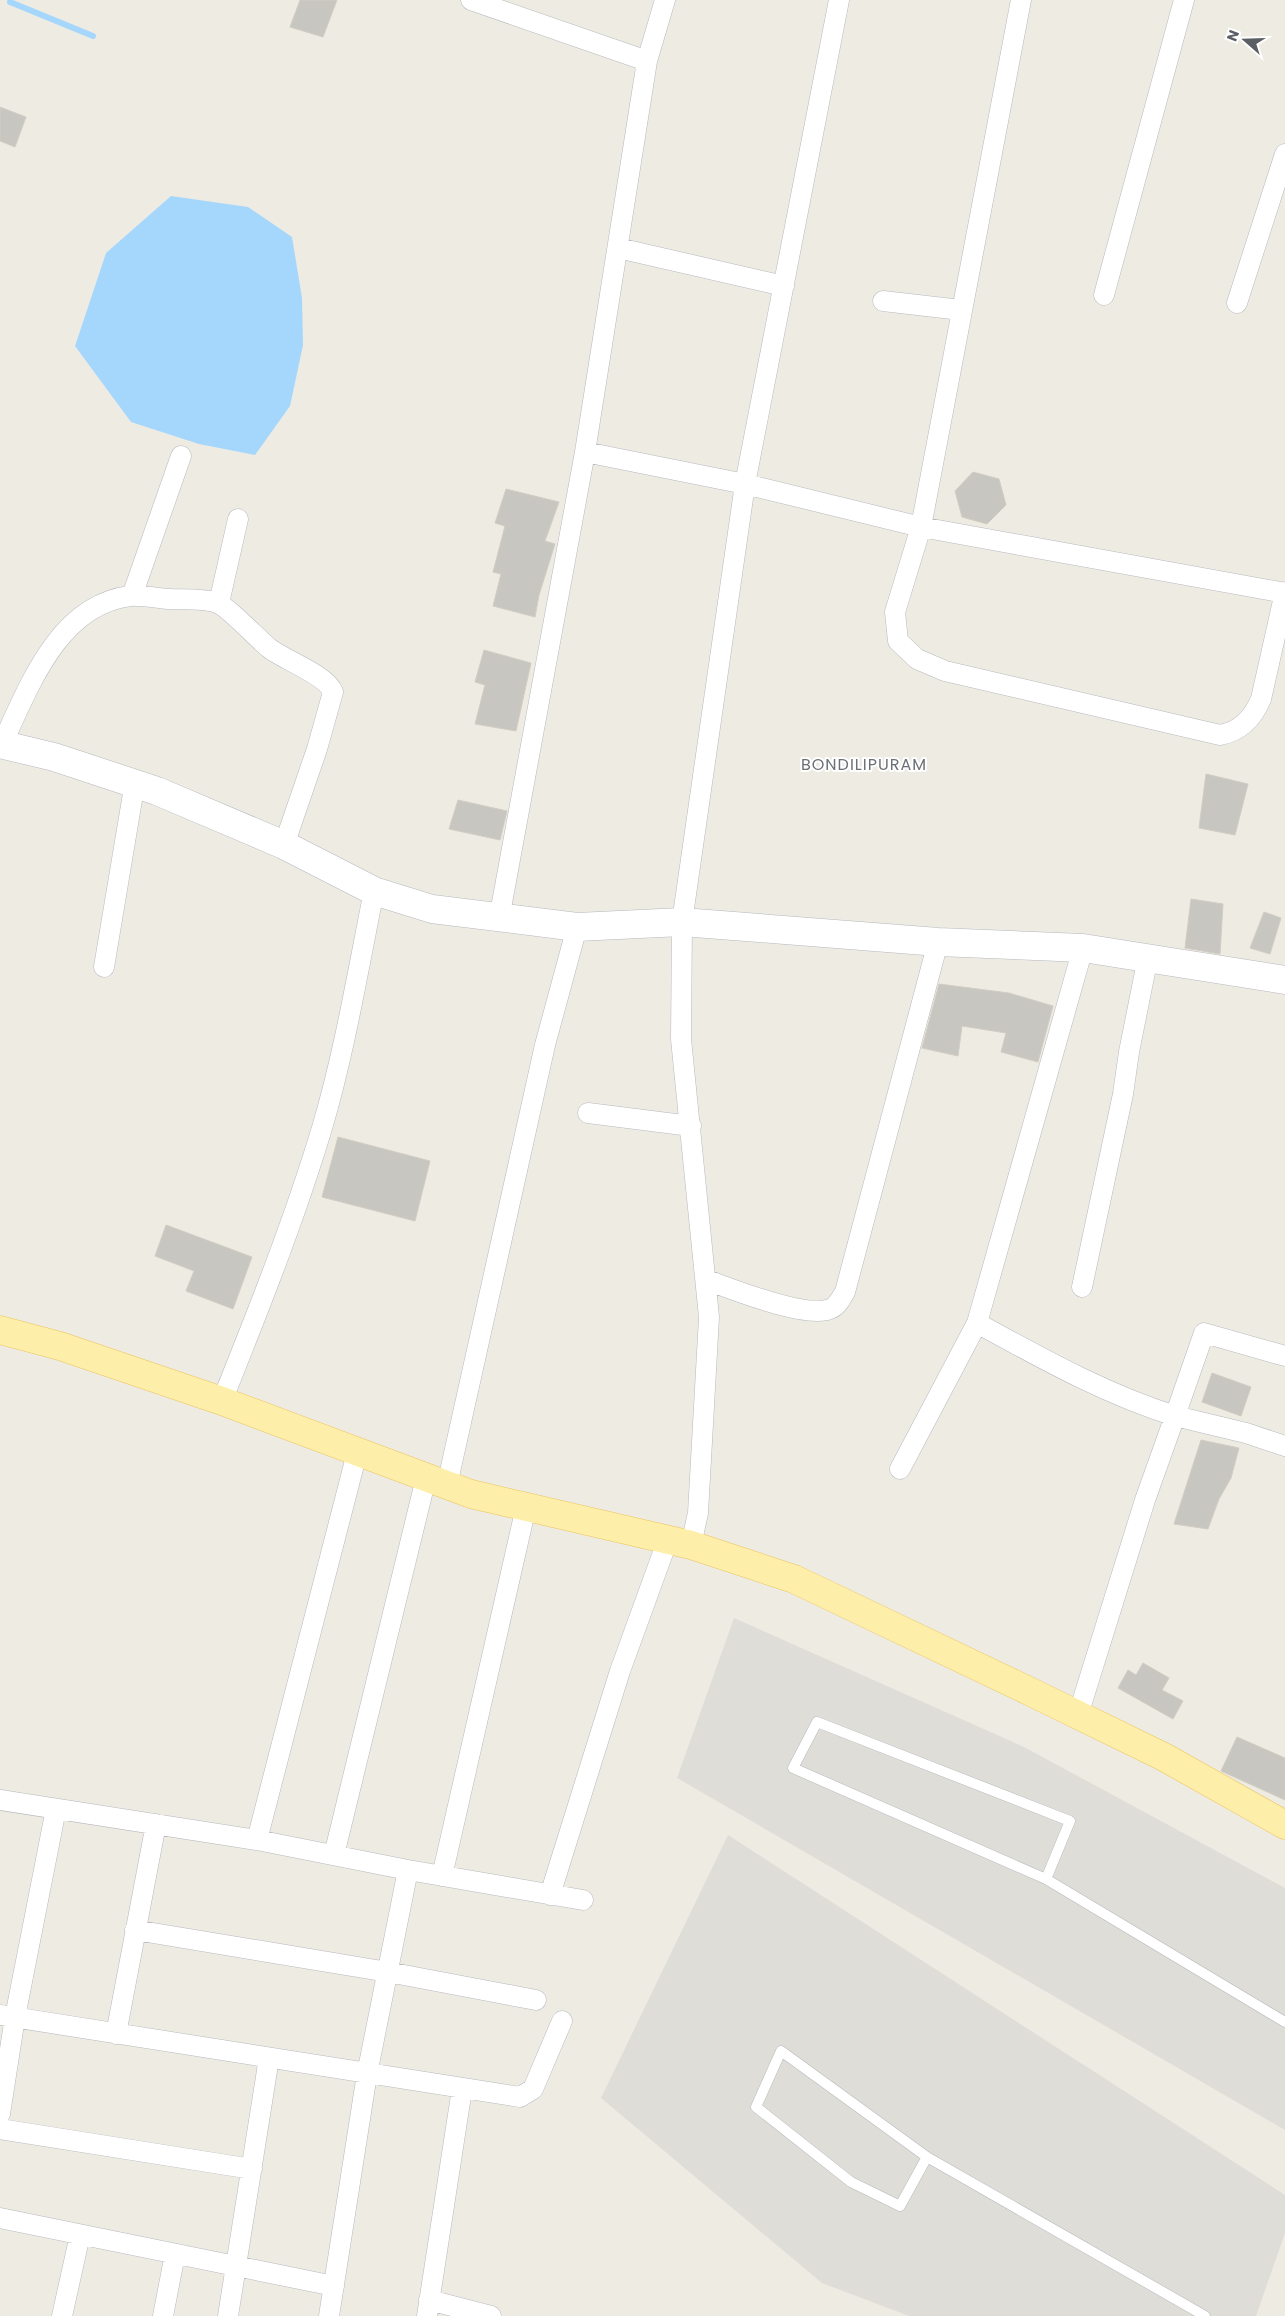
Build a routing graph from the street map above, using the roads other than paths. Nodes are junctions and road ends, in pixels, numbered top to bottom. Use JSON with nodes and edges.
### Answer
{"nodes":[{"id":1,"x":471,"y":0,"type":"edge"},
{"id":2,"x":665,"y":0,"type":"edge"},
{"id":3,"x":839,"y":0,"type":"edge"},
{"id":4,"x":1021,"y":0,"type":"edge"},
{"id":5,"x":1184,"y":0,"type":"edge"},
{"id":6,"x":647,"y":61,"type":"junction"},
{"id":7,"x":1285,"y":154,"type":"edge"},
{"id":8,"x":618,"y":248,"type":"junction"},
{"id":9,"x":784,"y":286,"type":"junction"},
{"id":10,"x":1104,"y":295,"type":"dead end"},
{"id":11,"x":884,"y":301,"type":"dead end"},
{"id":12,"x":1237,"y":302,"type":"dead end"},
{"id":13,"x":961,"y":310,"type":"junction"},
{"id":14,"x":584,"y":452,"type":"junction"},
{"id":15,"x":180,"y":456,"type":"dead end"},
{"id":16,"x":745,"y":484,"type":"junction"},
{"id":17,"x":238,"y":519,"type":"dead end"},
{"id":18,"x":921,"y":527,"type":"junction"},
{"id":19,"x":1285,"y":592,"type":"edge"},
{"id":20,"x":132,"y":596,"type":"junction"},
{"id":21,"x":219,"y":603,"type":"junction"},
{"id":22,"x":1,"y":744,"type":"edge"},
{"id":23,"x":135,"y":782,"type":"junction"},
{"id":24,"x":284,"y":845,"type":"junction"},
{"id":25,"x":374,"y":891,"type":"junction"},
{"id":26,"x":499,"y":919,"type":"junction"},
{"id":27,"x":682,"y":922,"type":"junction"},
{"id":28,"x":577,"y":927,"type":"junction"},
{"id":29,"x":938,"y":942,"type":"junction"},
{"id":30,"x":1083,"y":948,"type":"junction"},
{"id":31,"x":1148,"y":957,"type":"junction"},
{"id":32,"x":104,"y":967,"type":"dead end"},
{"id":33,"x":1285,"y":980,"type":"edge"},
{"id":34,"x":588,"y":1113,"type":"dead end"},
{"id":35,"x":691,"y":1126,"type":"junction"},
{"id":36,"x":707,"y":1280,"type":"junction"},
{"id":37,"x":1082,"y":1287,"type":"dead end"},
{"id":38,"x":977,"y":1323,"type":"junction"},
{"id":39,"x":0,"y":1330,"type":"edge"},
{"id":40,"x":1285,"y":1356,"type":"edge"},
{"id":41,"x":222,"y":1401,"type":"junction"},
{"id":42,"x":1175,"y":1416,"type":"junction"},
{"id":43,"x":1285,"y":1446,"type":"edge"},
{"id":44,"x":357,"y":1453,"type":"junction"},
{"id":45,"x":900,"y":1468,"type":"dead end"},
{"id":46,"x":437,"y":1482,"type":"junction"},
{"id":47,"x":526,"y":1507,"type":"junction"},
{"id":48,"x":680,"y":1542,"type":"junction"},
{"id":49,"x":1078,"y":1715,"type":"junction"},
{"id":50,"x":0,"y":1800,"type":"edge"},
{"id":51,"x":56,"y":1808,"type":"junction"},
{"id":52,"x":156,"y":1824,"type":"junction"},
{"id":53,"x":1285,"y":1825,"type":"edge"},
{"id":54,"x":257,"y":1840,"type":"junction"},
{"id":55,"x":334,"y":1856,"type":"junction"},
{"id":56,"x":408,"y":1870,"type":"junction"},
{"id":57,"x":442,"y":1876,"type":"junction"},
{"id":58,"x":1046,"y":1879,"type":"junction"},
{"id":59,"x":550,"y":1895,"type":"junction"},
{"id":60,"x":583,"y":1900,"type":"dead end"},
{"id":61,"x":135,"y":1930,"type":"junction"},
{"id":62,"x":388,"y":1972,"type":"junction"},
{"id":63,"x":536,"y":2000,"type":"dead end"},
{"id":64,"x":7,"y":2016,"type":"edge"},
{"id":65,"x":562,"y":2020,"type":"dead end"},
{"id":66,"x":1285,"y":2022,"type":"edge"},
{"id":67,"x":116,"y":2034,"type":"junction"},
{"id":68,"x":269,"y":2058,"type":"junction"},
{"id":69,"x":367,"y":2074,"type":"junction"},
{"id":70,"x":462,"y":2089,"type":"junction"},
{"id":71,"x":0,"y":2114,"type":"edge"},
{"id":72,"x":0,"y":2129,"type":"edge"},
{"id":73,"x":927,"y":2157,"type":"junction"},
{"id":74,"x":252,"y":2169,"type":"junction"},
{"id":75,"x":0,"y":2218,"type":"edge"},
{"id":76,"x":80,"y":2234,"type":"junction"},
{"id":77,"x":175,"y":2254,"type":"junction"},
{"id":78,"x":236,"y":2266,"type":"junction"},
{"id":79,"x":334,"y":2286,"type":"junction"},
{"id":80,"x":428,"y":2308,"type":"edge"},
{"id":81,"x":62,"y":2316,"type":"edge"},
{"id":82,"x":163,"y":2316,"type":"edge"},
{"id":83,"x":228,"y":2316,"type":"edge"},
{"id":84,"x":328,"y":2316,"type":"edge"},
{"id":85,"x":491,"y":2316,"type":"edge"},
{"id":86,"x":1205,"y":2316,"type":"edge"}],
"edges":[{"from":1,"to":6,"type":"street"},
{"from":2,"to":6,"type":"street"},
{"from":3,"to":9,"type":"street"},
{"from":4,"to":13,"type":"street"},
{"from":5,"to":10,"type":"street"},
{"from":6,"to":8,"type":"street"},
{"from":7,"to":12,"type":"street"},
{"from":8,"to":9,"type":"street"},
{"from":8,"to":14,"type":"street"},
{"from":9,"to":16,"type":"street"},
{"from":11,"to":13,"type":"street"},
{"from":13,"to":18,"type":"street"},
{"from":14,"to":16,"type":"street"},
{"from":14,"to":26,"type":"street"},
{"from":15,"to":20,"type":"street"},
{"from":16,"to":18,"type":"street"},
{"from":16,"to":27,"type":"street"},
{"from":17,"to":21,"type":"street"},
{"from":18,"to":19,"type":"street"},
{"from":18,"to":19,"type":"street"},
{"from":20,"to":21,"type":"street"},
{"from":20,"to":22,"type":"street"},
{"from":21,"to":24,"type":"street"},
{"from":22,"to":23,"type":"street"},
{"from":23,"to":24,"type":"street"},
{"from":23,"to":32,"type":"street"},
{"from":24,"to":25,"type":"street"},
{"from":25,"to":26,"type":"street"},
{"from":25,"to":41,"type":"street"},
{"from":26,"to":28,"type":"street"},
{"from":27,"to":28,"type":"street"},
{"from":27,"to":29,"type":"street"},
{"from":27,"to":35,"type":"street"},
{"from":28,"to":46,"type":"street"},
{"from":29,"to":30,"type":"street"},
{"from":29,"to":36,"type":"street"},
{"from":30,"to":31,"type":"street"},
{"from":30,"to":38,"type":"street"},
{"from":31,"to":33,"type":"street"},
{"from":31,"to":37,"type":"street"},
{"from":34,"to":35,"type":"street"},
{"from":35,"to":36,"type":"street"},
{"from":36,"to":48,"type":"street"},
{"from":38,"to":42,"type":"street"},
{"from":38,"to":45,"type":"street"},
{"from":39,"to":41,"type":"main road"},
{"from":40,"to":42,"type":"street"},
{"from":41,"to":44,"type":"main road"},
{"from":42,"to":43,"type":"street"},
{"from":42,"to":49,"type":"street"},
{"from":44,"to":46,"type":"main road"},
{"from":44,"to":54,"type":"street"},
{"from":46,"to":47,"type":"main road"},
{"from":46,"to":55,"type":"street"},
{"from":47,"to":48,"type":"main road"},
{"from":47,"to":57,"type":"street"},
{"from":48,"to":49,"type":"main road"},
{"from":48,"to":59,"type":"street"},
{"from":49,"to":53,"type":"main road"},
{"from":50,"to":51,"type":"street"},
{"from":51,"to":52,"type":"street"},
{"from":51,"to":64,"type":"street"},
{"from":52,"to":54,"type":"street"},
{"from":52,"to":61,"type":"street"},
{"from":54,"to":55,"type":"street"},
{"from":55,"to":56,"type":"street"},
{"from":56,"to":57,"type":"street"},
{"from":56,"to":62,"type":"street"},
{"from":57,"to":59,"type":"street"},
{"from":58,"to":58,"type":"lane"},
{"from":58,"to":66,"type":"lane"},
{"from":59,"to":60,"type":"street"},
{"from":61,"to":62,"type":"street"},
{"from":61,"to":67,"type":"street"},
{"from":62,"to":63,"type":"street"},
{"from":62,"to":69,"type":"street"},
{"from":64,"to":67,"type":"street"},
{"from":64,"to":71,"type":"street"},
{"from":65,"to":70,"type":"street"},
{"from":67,"to":68,"type":"street"},
{"from":68,"to":69,"type":"street"},
{"from":68,"to":74,"type":"street"},
{"from":69,"to":70,"type":"street"},
{"from":69,"to":79,"type":"street"},
{"from":70,"to":80,"type":"street"},
{"from":72,"to":74,"type":"street"},
{"from":73,"to":73,"type":"lane"},
{"from":73,"to":86,"type":"lane"},
{"from":74,"to":78,"type":"street"},
{"from":75,"to":76,"type":"street"},
{"from":76,"to":77,"type":"street"},
{"from":76,"to":81,"type":"street"},
{"from":77,"to":78,"type":"street"},
{"from":77,"to":82,"type":"street"},
{"from":78,"to":79,"type":"street"},
{"from":78,"to":83,"type":"street"},
{"from":79,"to":84,"type":"street"},
{"from":80,"to":85,"type":"street"}]}
